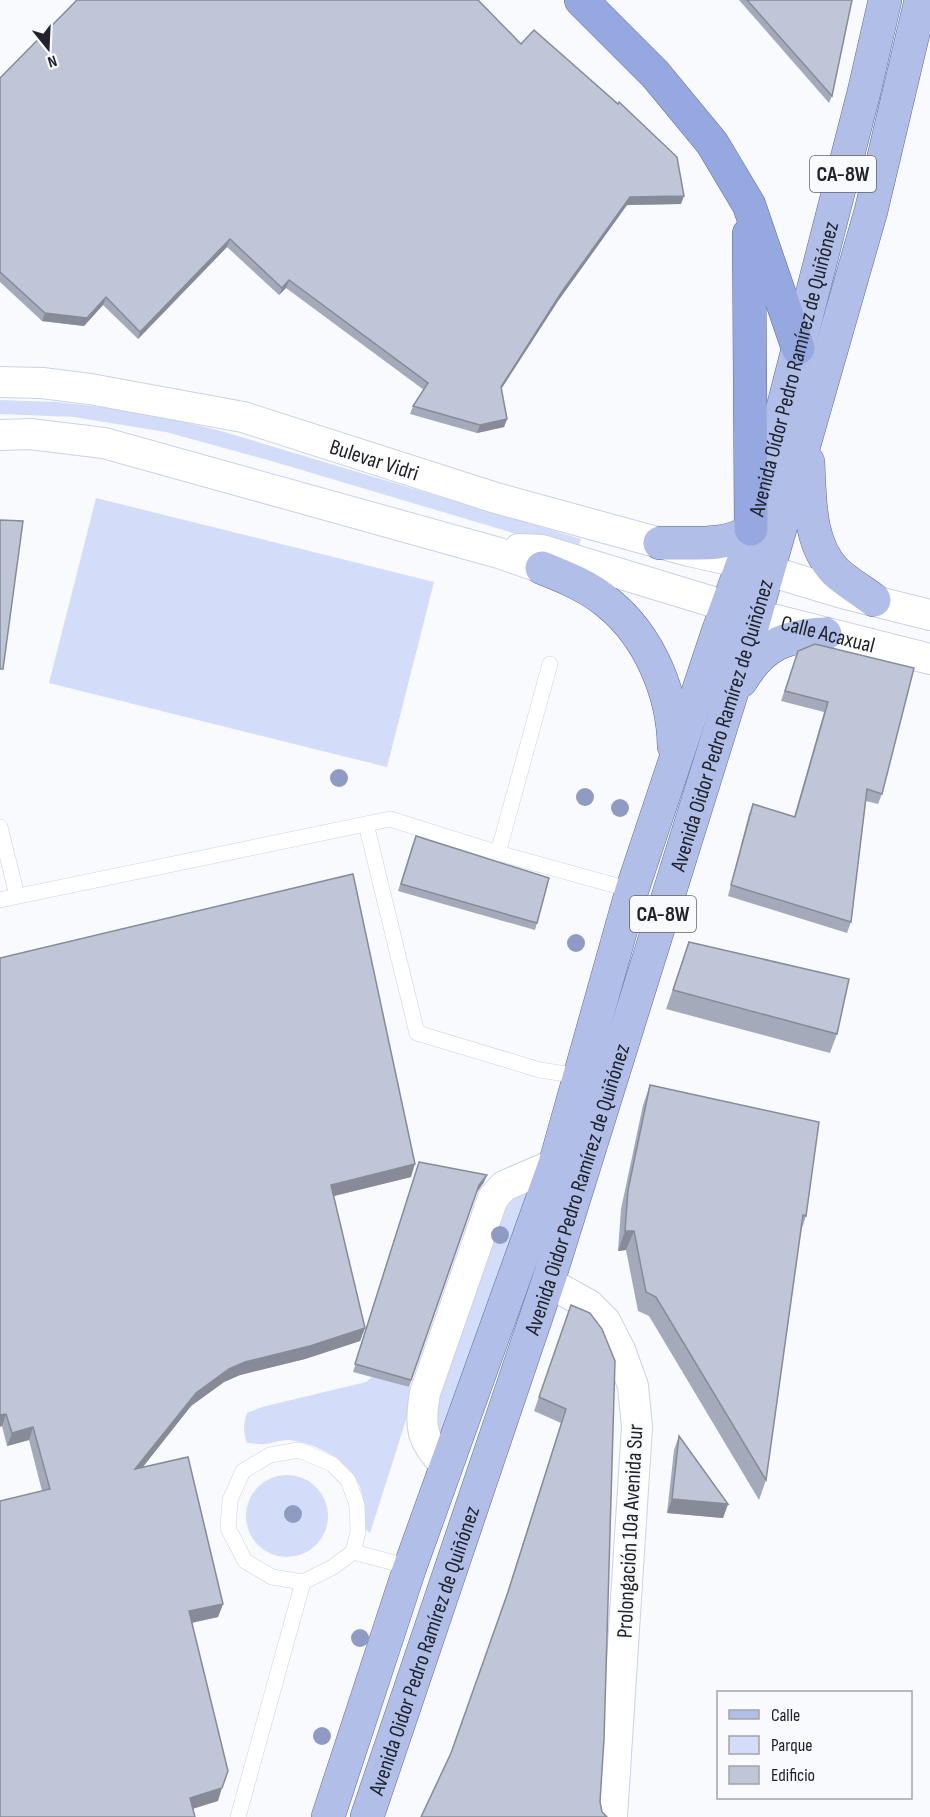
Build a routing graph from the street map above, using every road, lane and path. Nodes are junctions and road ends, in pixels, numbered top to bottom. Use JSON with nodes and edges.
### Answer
{"nodes":[{"id":1,"x":580,"y":0,"type":"edge"},
{"id":2,"x":885,"y":0,"type":"edge"},
{"id":3,"x":921,"y":0,"type":"edge"},
{"id":4,"x":749,"y":205,"type":"junction"},
{"id":5,"x":798,"y":348,"type":"junction"},
{"id":6,"x":0,"y":382,"type":"edge"},
{"id":7,"x":0,"y":435,"type":"edge"},
{"id":8,"x":806,"y":437,"type":"junction"},
{"id":9,"x":751,"y":529,"type":"junction"},
{"id":10,"x":660,"y":543,"type":"junction"},
{"id":11,"x":499,"y":553,"type":"junction"},
{"id":12,"x":755,"y":567,"type":"junction"},
{"id":13,"x":542,"y":568,"type":"joint"},
{"id":14,"x":874,"y":600,"type":"junction"},
{"id":15,"x":742,"y":611,"type":"junction"},
{"id":16,"x":930,"y":615,"type":"edge"},
{"id":17,"x":825,"y":634,"type":"junction"},
{"id":18,"x":930,"y":659,"type":"edge"},
{"id":19,"x":550,"y":664,"type":"dead end"},
{"id":20,"x":727,"y":709,"type":"junction"},
{"id":21,"x":675,"y":759,"type":"junction"},
{"id":22,"x":366,"y":824,"type":"junction"},
{"id":23,"x":0,"y":827,"type":"edge"},
{"id":24,"x":498,"y":853,"type":"junction"},
{"id":25,"x":632,"y":890,"type":"junction"},
{"id":26,"x":17,"y":895,"type":"junction"},
{"id":27,"x":0,"y":900,"type":"edge"},
{"id":28,"x":579,"y":1076,"type":"junction"},
{"id":29,"x":555,"y":1164,"type":"junction"},
{"id":30,"x":548,"y":1282,"type":"junction"},
{"id":31,"x":446,"y":1466,"type":"junction"},
{"id":32,"x":353,"y":1552,"type":"junction"},
{"id":33,"x":410,"y":1567,"type":"junction"},
{"id":34,"x":303,"y":1582,"type":"junction"},
{"id":35,"x":238,"y":1817,"type":"edge"},
{"id":36,"x":328,"y":1817,"type":"edge"},
{"id":37,"x":367,"y":1817,"type":"edge"},
{"id":38,"x":612,"y":1817,"type":"edge"}],
"edges":[{"from":1,"to":4,"type":"highway"},
{"from":2,"to":5,"type":"main road","name":"Avenida Oídor Pedro Ramírez de Quiñónez","number":"CA-8W"},
{"from":3,"to":8,"type":"main road","name":"Avenida Oidor Pedro Ramírez de Quiñónez","number":"CA-8W"},
{"from":4,"to":5,"type":"highway"},
{"from":4,"to":9,"type":"highway"},
{"from":5,"to":9,"type":"main road","name":"Avenida Oídor Pedro Ramírez de Quiñónez","number":"CA-8W"},
{"from":6,"to":10,"type":"street","name":"Bulevar Vidri"},
{"from":7,"to":11,"type":"street"},
{"from":8,"to":12,"type":"main road","name":"Avenida Oidor Pedro Ramírez de Quiñónez","number":"CA-8W"},
{"from":8,"to":14,"type":"main road"},
{"from":9,"to":10,"type":"main road"},
{"from":9,"to":12,"type":"main road","name":"Avenida Oídor Pedro Ramírez de Quiñónez","number":"CA-8W"},
{"from":10,"to":12,"type":"street","name":"Bulevar Vidri"},
{"from":11,"to":13,"type":"street"},
{"from":11,"to":15,"type":"street"},
{"from":12,"to":14,"type":"street","name":"Calle Acaxual"},
{"from":12,"to":15,"type":"main road","name":"Avenida Oidor Pedro Ramírez de Quiñónez","number":"CA-8W"},
{"from":13,"to":21,"type":"main road"},
{"from":14,"to":16,"type":"street","name":"Calle Acaxual"},
{"from":15,"to":17,"type":"street","name":"Calle Acaxual"},
{"from":15,"to":20,"type":"main road","name":"Avenida Oidor Pedro Ramírez de Quiñónez","number":"CA-8W"},
{"from":15,"to":21,"type":"main road","name":"Avenida Oidor Pedro Ramírez de Quiñónez","number":"CA-8W"},
{"from":17,"to":18,"type":"street","name":"Calle Acaxual"},
{"from":17,"to":20,"type":"main road"},
{"from":19,"to":24,"type":"lane"},
{"from":20,"to":30,"type":"main road","name":"Avenida Oidor Pedro Ramírez de Quiñónez","number":"CA-8W"},
{"from":21,"to":25,"type":"main road","name":"Avenida Oidor Pedro Ramírez de Quiñónez","number":"CA-8W"},
{"from":22,"to":24,"type":"lane"},
{"from":22,"to":26,"type":"lane"},
{"from":22,"to":28,"type":"lane"},
{"from":23,"to":26,"type":"lane"},
{"from":24,"to":25,"type":"lane"},
{"from":25,"to":28,"type":"main road","name":"Avenida Oidor Pedro Ramírez de Quiñónez","number":"CA-8W"},
{"from":26,"to":27,"type":"lane"},
{"from":28,"to":29,"type":"main road","name":"Avenida Oidor Pedro Ramírez de Quiñónez","number":"CA-8W"},
{"from":29,"to":31,"type":"main road","name":"Avenida Oidor Pedro Ramírez de Quiñónez","number":"CA-8W"},
{"from":29,"to":31,"type":"street"},
{"from":30,"to":37,"type":"main road","name":"Avenida Oidor Pedro Ramírez de Quiñónez","number":"CA-8W"},
{"from":30,"to":38,"type":"street","name":"Prolongación 10a Avenida Sur"},
{"from":31,"to":33,"type":"main road","name":"Avenida Oidor Pedro Ramírez de Quiñónez","number":"CA-8W"},
{"from":32,"to":33,"type":"lane"},
{"from":32,"to":34,"type":"lane"},
{"from":32,"to":34,"type":"lane"},
{"from":33,"to":36,"type":"main road","name":"Avenida Oidor Pedro Ramírez de Quiñónez","number":"CA-8W"},
{"from":34,"to":35,"type":"lane"}]}
